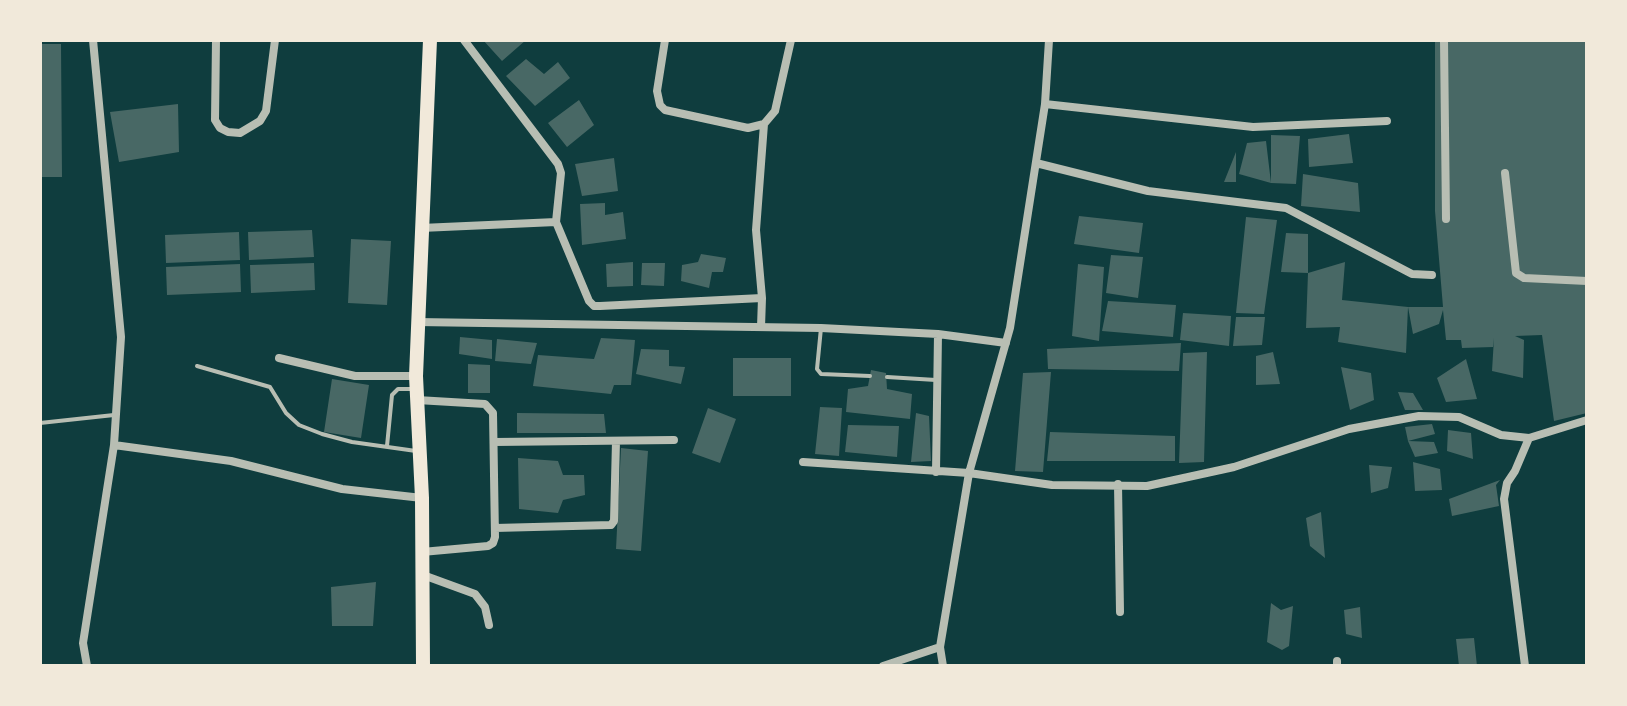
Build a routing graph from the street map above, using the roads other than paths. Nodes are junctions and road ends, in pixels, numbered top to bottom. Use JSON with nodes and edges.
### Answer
{"nodes":[{"id":1,"x":93,"y":40,"type":"edge"},
{"id":2,"x":216,"y":40,"type":"edge"},
{"id":3,"x":275,"y":40,"type":"edge"},
{"id":4,"x":430,"y":40,"type":"edge"},
{"id":5,"x":464,"y":40,"type":"edge"},
{"id":6,"x":665,"y":40,"type":"edge"},
{"id":7,"x":791,"y":40,"type":"edge"},
{"id":8,"x":1049,"y":40,"type":"edge"},
{"id":9,"x":1444,"y":40,"type":"edge"},
{"id":10,"x":1045,"y":104,"type":"junction"},
{"id":11,"x":1387,"y":121,"type":"dead end"},
{"id":12,"x":764,"y":124,"type":"junction"},
{"id":13,"x":1036,"y":163,"type":"junction"},
{"id":14,"x":1505,"y":173,"type":"dead end"},
{"id":15,"x":1446,"y":219,"type":"dead end"},
{"id":16,"x":556,"y":222,"type":"junction"},
{"id":17,"x":421,"y":228,"type":"junction"},
{"id":18,"x":1432,"y":275,"type":"dead end"},
{"id":19,"x":1587,"y":281,"type":"edge"},
{"id":20,"x":762,"y":298,"type":"junction"},
{"id":21,"x":417,"y":322,"type":"junction"},
{"id":22,"x":761,"y":327,"type":"junction"},
{"id":23,"x":821,"y":328,"type":"junction"},
{"id":24,"x":938,"y":334,"type":"junction"},
{"id":25,"x":1006,"y":343,"type":"junction"},
{"id":26,"x":279,"y":358,"type":"dead end"},
{"id":27,"x":197,"y":366,"type":"dead end"},
{"id":28,"x":870,"y":376,"type":"dead end"},
{"id":29,"x":887,"y":377,"type":"dead end"},
{"id":30,"x":938,"y":380,"type":"junction"},
{"id":31,"x":417,"y":388,"type":"junction"},
{"id":32,"x":116,"y":415,"type":"junction"},
{"id":33,"x":1587,"y":420,"type":"edge"},
{"id":34,"x":40,"y":423,"type":"edge"},
{"id":35,"x":1529,"y":438,"type":"junction"},
{"id":36,"x":674,"y":440,"type":"dead end"},
{"id":37,"x":616,"y":441,"type":"junction"},
{"id":38,"x":494,"y":442,"type":"junction"},
{"id":39,"x":114,"y":445,"type":"junction"},
{"id":40,"x":387,"y":446,"type":"junction"},
{"id":41,"x":419,"y":451,"type":"junction"},
{"id":42,"x":803,"y":462,"type":"dead end"},
{"id":43,"x":936,"y":472,"type":"junction"},
{"id":44,"x":969,"y":473,"type":"junction"},
{"id":45,"x":1118,"y":484,"type":"junction"},
{"id":46,"x":422,"y":498,"type":"junction"},
{"id":47,"x":495,"y":528,"type":"junction"},
{"id":48,"x":422,"y":552,"type":"junction"},
{"id":49,"x":423,"y":575,"type":"junction"},
{"id":50,"x":1120,"y":612,"type":"dead end"},
{"id":51,"x":489,"y":625,"type":"dead end"},
{"id":52,"x":940,"y":647,"type":"junction"},
{"id":53,"x":87,"y":666,"type":"edge"},
{"id":54,"x":423,"y":666,"type":"edge"},
{"id":55,"x":883,"y":666,"type":"edge"},
{"id":56,"x":943,"y":666,"type":"edge"},
{"id":57,"x":1525,"y":666,"type":"edge"}],
"edges":[{"from":1,"to":32,"type":"street"},
{"from":2,"to":3,"type":"street"},
{"from":4,"to":17,"type":"highway"},
{"from":5,"to":16,"type":"street"},
{"from":6,"to":12,"type":"street"},
{"from":7,"to":12,"type":"street"},
{"from":8,"to":10,"type":"street"},
{"from":9,"to":15,"type":"street"},
{"from":10,"to":11,"type":"street"},
{"from":10,"to":13,"type":"street"},
{"from":12,"to":20,"type":"street"},
{"from":13,"to":18,"type":"street"},
{"from":13,"to":25,"type":"street"},
{"from":14,"to":19,"type":"street"},
{"from":16,"to":17,"type":"street"},
{"from":16,"to":20,"type":"street"},
{"from":17,"to":21,"type":"highway"},
{"from":20,"to":22,"type":"street"},
{"from":21,"to":22,"type":"street"},
{"from":21,"to":31,"type":"highway"},
{"from":22,"to":23,"type":"street"},
{"from":23,"to":24,"type":"street"},
{"from":23,"to":28,"type":"lane"},
{"from":24,"to":25,"type":"street"},
{"from":24,"to":30,"type":"street"},
{"from":25,"to":44,"type":"street"},
{"from":26,"to":31,"type":"street"},
{"from":27,"to":40,"type":"lane"},
{"from":29,"to":30,"type":"lane"},
{"from":30,"to":43,"type":"street"},
{"from":31,"to":38,"type":"street"},
{"from":31,"to":40,"type":"lane"},
{"from":31,"to":41,"type":"highway"},
{"from":32,"to":34,"type":"lane"},
{"from":32,"to":39,"type":"street"},
{"from":33,"to":35,"type":"street"},
{"from":35,"to":45,"type":"street"},
{"from":35,"to":57,"type":"street"},
{"from":36,"to":37,"type":"street"},
{"from":37,"to":38,"type":"street"},
{"from":37,"to":47,"type":"street"},
{"from":38,"to":47,"type":"street"},
{"from":39,"to":46,"type":"street"},
{"from":39,"to":53,"type":"street"},
{"from":40,"to":41,"type":"lane"},
{"from":41,"to":46,"type":"highway"},
{"from":42,"to":43,"type":"street"},
{"from":43,"to":44,"type":"street"},
{"from":44,"to":45,"type":"street"},
{"from":44,"to":52,"type":"street"},
{"from":45,"to":50,"type":"street"},
{"from":46,"to":48,"type":"highway"},
{"from":47,"to":48,"type":"street"},
{"from":48,"to":49,"type":"highway"},
{"from":49,"to":51,"type":"street"},
{"from":49,"to":54,"type":"highway"},
{"from":52,"to":55,"type":"street"},
{"from":52,"to":56,"type":"street"}]}
